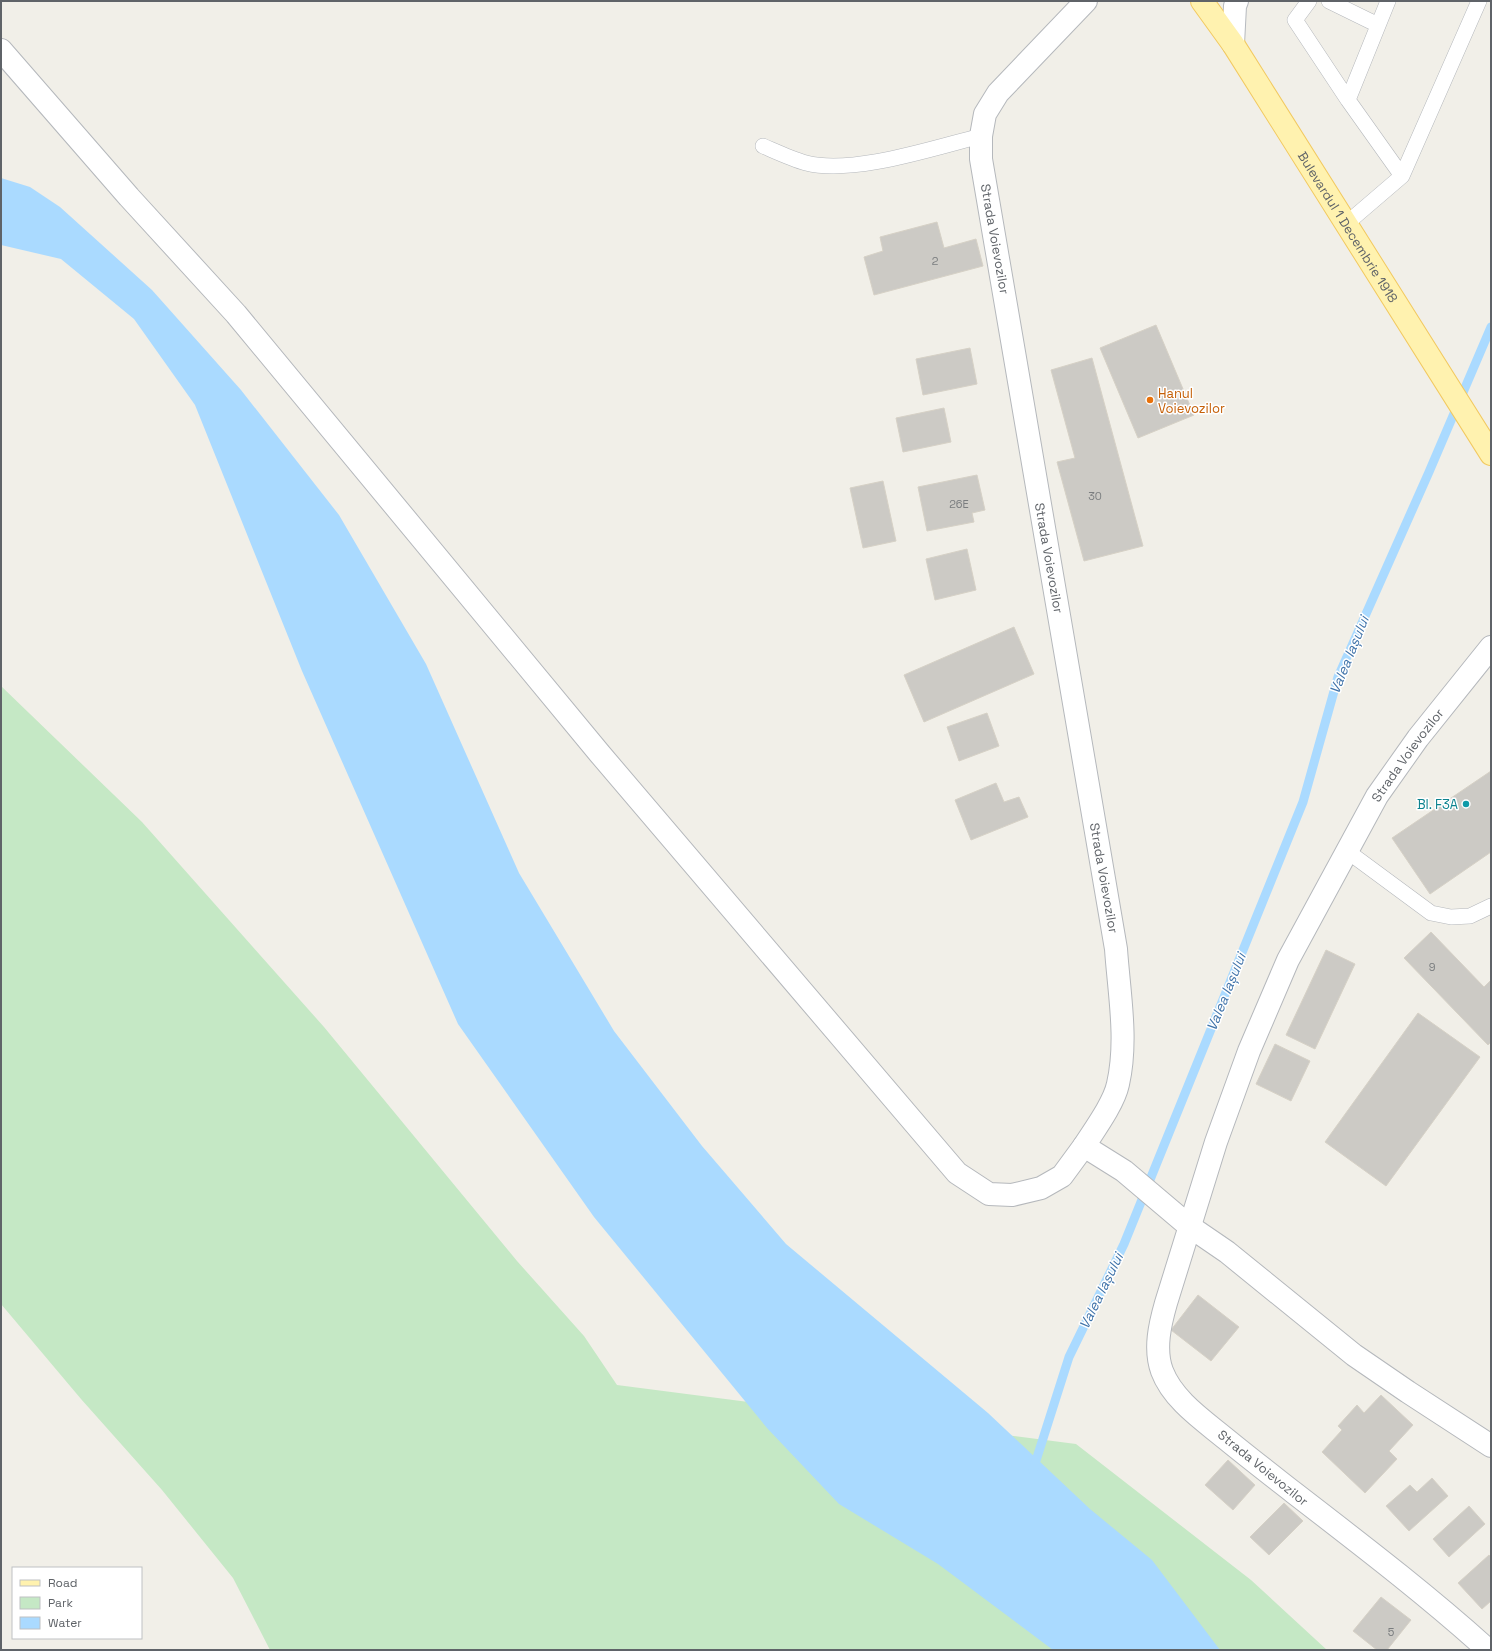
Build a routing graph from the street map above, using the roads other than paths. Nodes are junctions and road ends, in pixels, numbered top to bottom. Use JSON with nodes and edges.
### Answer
{"nodes":[{"id":1,"x":1086,"y":1,"type":"edge"},
{"id":2,"x":1202,"y":1,"type":"edge"},
{"id":3,"x":1237,"y":1,"type":"edge"},
{"id":4,"x":1308,"y":1,"type":"edge"},
{"id":5,"x":1329,"y":1,"type":"edge"},
{"id":6,"x":1388,"y":1,"type":"edge"},
{"id":7,"x":1479,"y":1,"type":"edge"},
{"id":8,"x":1378,"y":25,"type":"junction"},
{"id":9,"x":1233,"y":44,"type":"junction"},
{"id":10,"x":1,"y":50,"type":"edge"},
{"id":11,"x":1348,"y":100,"type":"junction"},
{"id":12,"x":980,"y":136,"type":"junction"},
{"id":13,"x":763,"y":146,"type":"dead end"},
{"id":14,"x":1402,"y":176,"type":"junction"},
{"id":15,"x":1346,"y":224,"type":"junction"},
{"id":16,"x":1491,"y":454,"type":"edge"},
{"id":17,"x":1491,"y":647,"type":"edge"},
{"id":18,"x":1347,"y":851,"type":"junction"},
{"id":19,"x":1491,"y":906,"type":"edge"},
{"id":20,"x":1084,"y":1146,"type":"junction"},
{"id":21,"x":1189,"y":1226,"type":"junction"},
{"id":22,"x":1491,"y":1446,"type":"edge"},
{"id":23,"x":1488,"y":1650,"type":"edge"}],
"edges":[{"from":1,"to":12,"type":"street","name":"Strada Voievozilor"},
{"from":2,"to":9,"type":"main road","name":"Bulevardul 1 Decembrie 1918"},
{"from":3,"to":9,"type":"street"},
{"from":4,"to":11,"type":"lane"},
{"from":5,"to":8,"type":"lane"},
{"from":6,"to":8,"type":"lane"},
{"from":7,"to":14,"type":"lane"},
{"from":8,"to":11,"type":"lane"},
{"from":9,"to":15,"type":"main road","name":"Bulevardul 1 Decembrie 1918"},
{"from":10,"to":20,"type":"street","name":"Strada Voievozilor"},
{"from":11,"to":14,"type":"lane"},
{"from":12,"to":13,"type":"lane"},
{"from":12,"to":20,"type":"street","name":"Strada Voievozilor"},
{"from":14,"to":15,"type":"lane"},
{"from":15,"to":16,"type":"main road","name":"Bulevardul 1 Decembrie 1918"},
{"from":17,"to":18,"type":"street","name":"Strada Voievozilor"},
{"from":18,"to":19,"type":"lane"},
{"from":18,"to":21,"type":"street","name":"Strada Voievozilor"},
{"from":20,"to":21,"type":"street"},
{"from":21,"to":22,"type":"street"},
{"from":21,"to":23,"type":"street","name":"Strada Voievozilor"}]}
